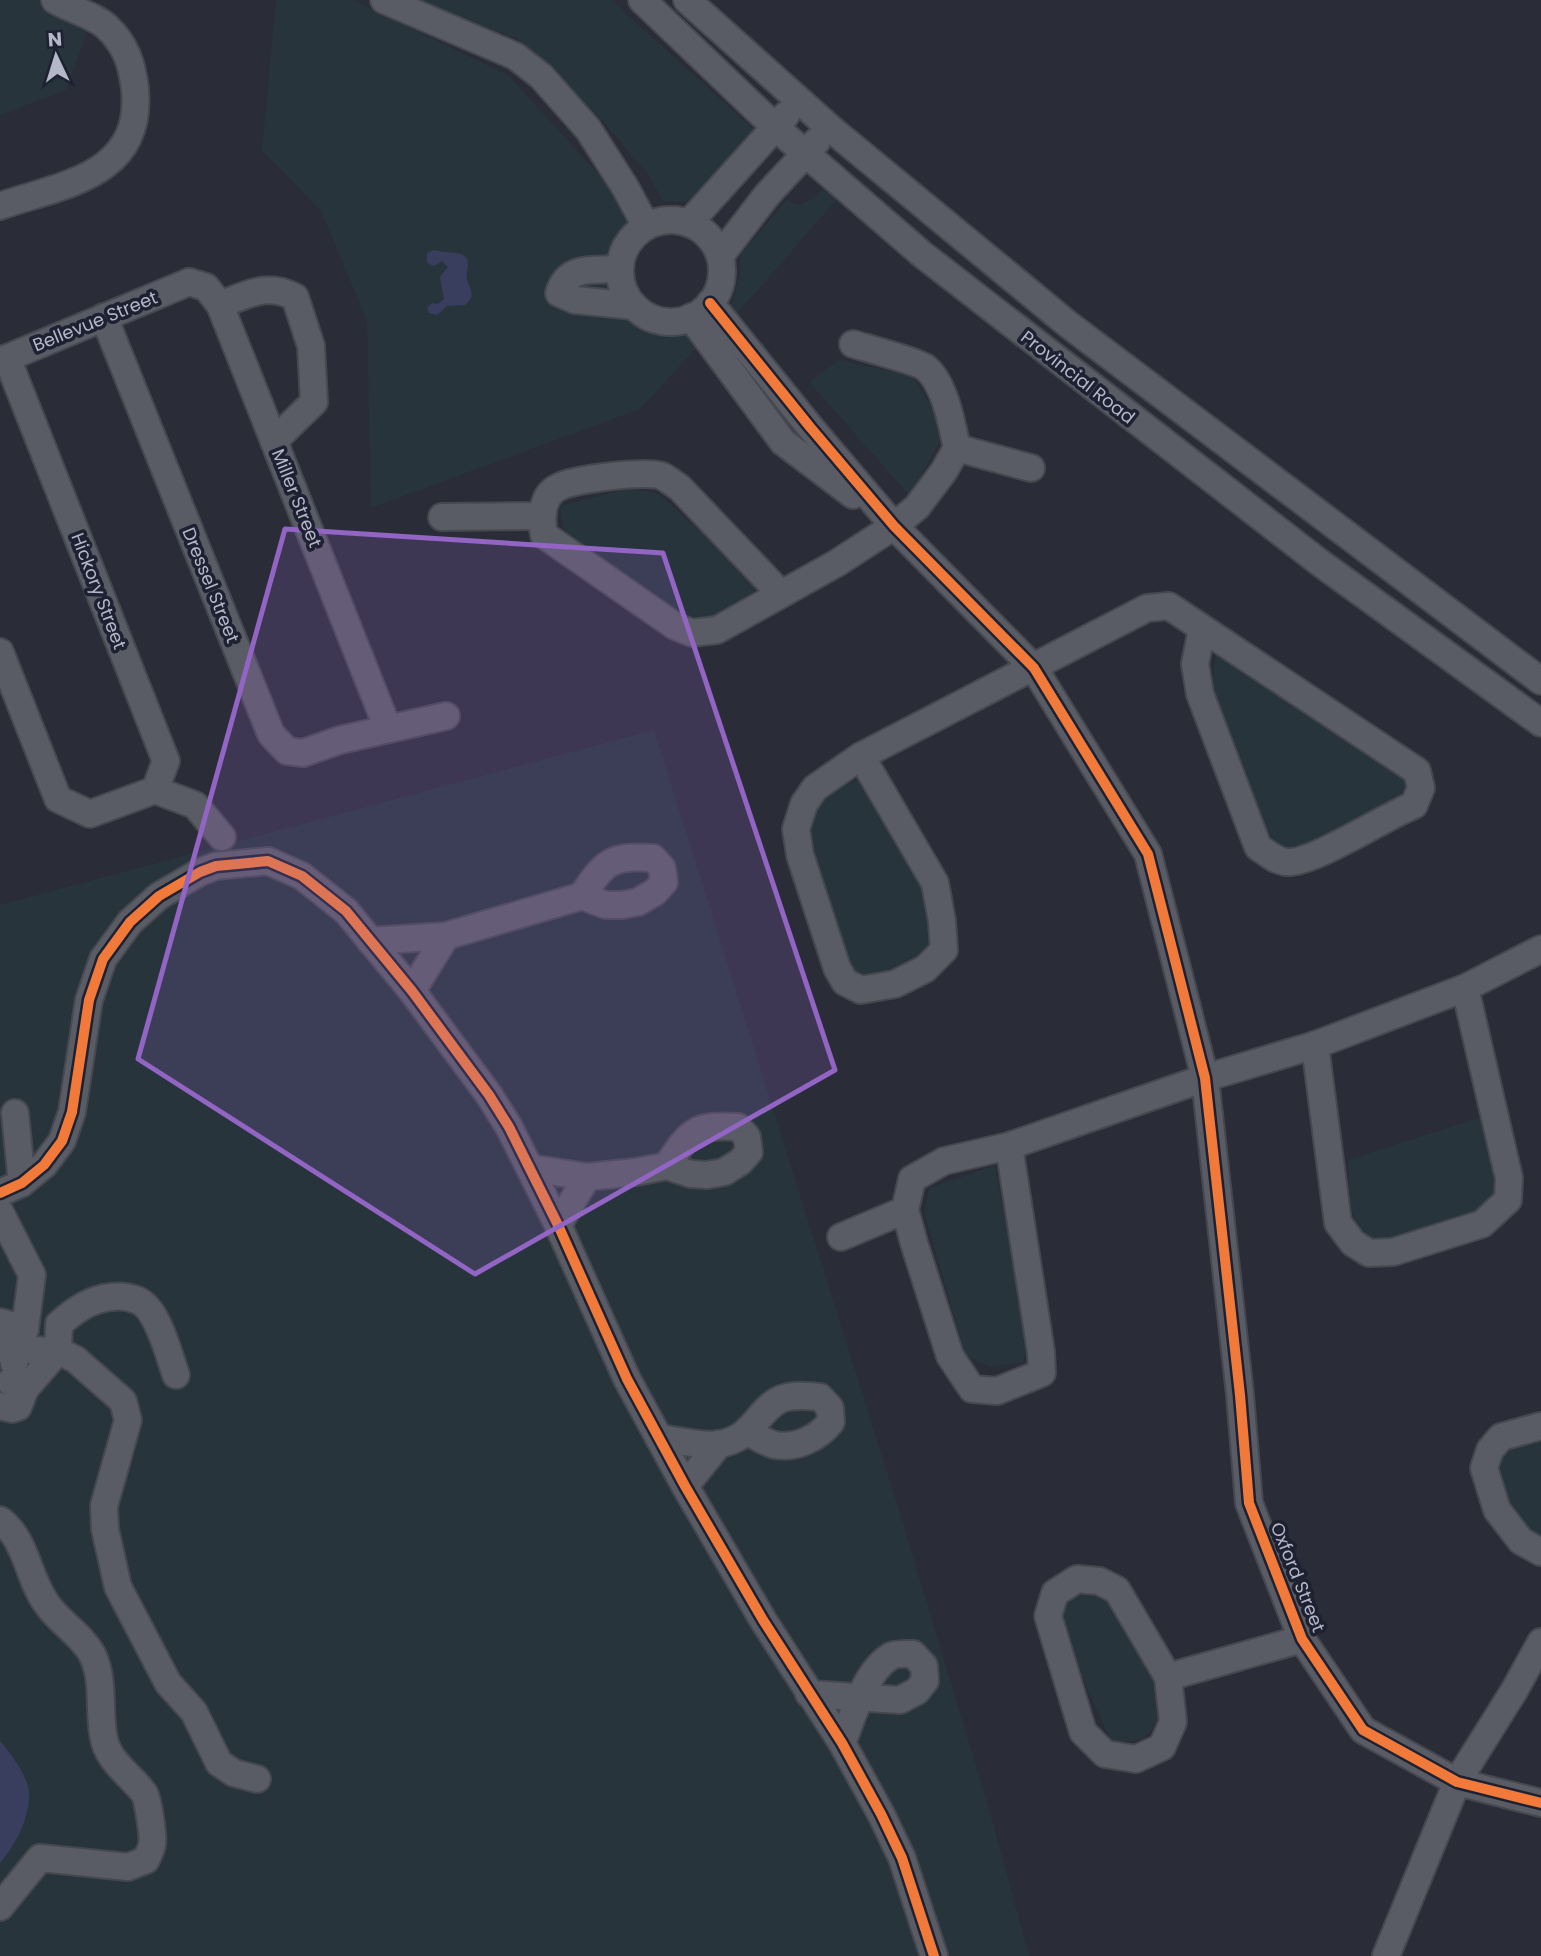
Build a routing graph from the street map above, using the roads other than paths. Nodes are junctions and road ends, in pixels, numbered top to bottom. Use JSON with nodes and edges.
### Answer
{"nodes":[{"id":1,"x":384,"y":0,"type":"edge"},
{"id":2,"x":642,"y":0,"type":"edge"},
{"id":3,"x":687,"y":0,"type":"edge"},
{"id":4,"x":57,"y":1,"type":"edge"},
{"id":5,"x":799,"y":102,"type":"junction"},
{"id":6,"x":775,"y":127,"type":"junction"},
{"id":7,"x":830,"y":128,"type":"junction"},
{"id":8,"x":805,"y":154,"type":"junction"},
{"id":9,"x":0,"y":206,"type":"edge"},
{"id":10,"x":689,"y":223,"type":"junction"},
{"id":11,"x":646,"y":226,"type":"junction"},
{"id":12,"x":720,"y":256,"type":"junction"},
{"id":13,"x":620,"y":269,"type":"junction"},
{"id":14,"x":189,"y":282,"type":"junction"},
{"id":15,"x":220,"y":305,"type":"junction"},
{"id":16,"x":634,"y":306,"type":"junction"},
{"id":17,"x":701,"y":310,"type":"junction"},
{"id":18,"x":104,"y":317,"type":"junction"},
{"id":19,"x":853,"y":344,"type":"dead end"},
{"id":20,"x":2,"y":360,"type":"edge"},
{"id":21,"x":274,"y":441,"type":"junction"},
{"id":22,"x":957,"y":448,"type":"junction"},
{"id":23,"x":1031,"y":468,"type":"dead end"},
{"id":24,"x":541,"y":516,"type":"junction"},
{"id":25,"x":442,"y":517,"type":"dead end"},
{"id":26,"x":894,"y":526,"type":"junction"},
{"id":27,"x":1373,"y":554,"type":"junction"},
{"id":28,"x":1349,"y":584,"type":"junction"},
{"id":29,"x":781,"y":594,"type":"junction"},
{"id":30,"x":1202,"y":629,"type":"junction"},
{"id":31,"x":0,"y":652,"type":"edge"},
{"id":32,"x":1034,"y":668,"type":"junction"},
{"id":33,"x":1541,"y":681,"type":"edge"},
{"id":34,"x":446,"y":716,"type":"dead end"},
{"id":35,"x":1541,"y":723,"type":"edge"},
{"id":36,"x":388,"y":729,"type":"junction"},
{"id":37,"x":861,"y":757,"type":"junction"},
{"id":38,"x":155,"y":790,"type":"junction"},
{"id":39,"x":222,"y":837,"type":"dead end"},
{"id":40,"x":582,"y":896,"type":"dead end"},
{"id":41,"x":446,"y":936,"type":"junction"},
{"id":42,"x":370,"y":941,"type":"junction"},
{"id":43,"x":1541,"y":949,"type":"edge"},
{"id":44,"x":1465,"y":988,"type":"junction"},
{"id":45,"x":412,"y":991,"type":"junction"},
{"id":46,"x":1315,"y":1045,"type":"junction"},
{"id":47,"x":1205,"y":1078,"type":"junction"},
{"id":48,"x":15,"y":1113,"type":"dead end"},
{"id":49,"x":1009,"y":1146,"type":"junction"},
{"id":50,"x":667,"y":1166,"type":"dead end"},
{"id":51,"x":530,"y":1168,"type":"junction"},
{"id":52,"x":587,"y":1177,"type":"junction"},
{"id":53,"x":11,"y":1188,"type":"edge"},
{"id":54,"x":905,"y":1210,"type":"junction"},
{"id":55,"x":0,"y":1212,"type":"edge"},
{"id":56,"x":558,"y":1225,"type":"junction"},
{"id":57,"x":841,"y":1237,"type":"dead end"},
{"id":58,"x":11,"y":1338,"type":"edge"},
{"id":59,"x":58,"y":1351,"type":"junction"},
{"id":60,"x":176,"y":1375,"type":"dead end"},
{"id":61,"x":6,"y":1399,"type":"edge"},
{"id":62,"x":1541,"y":1426,"type":"edge"},
{"id":63,"x":748,"y":1432,"type":"dead end"},
{"id":64,"x":659,"y":1438,"type":"junction"},
{"id":65,"x":719,"y":1444,"type":"junction"},
{"id":66,"x":685,"y":1486,"type":"junction"},
{"id":67,"x":0,"y":1520,"type":"edge"},
{"id":68,"x":1541,"y":1552,"type":"edge"},
{"id":69,"x":1303,"y":1639,"type":"junction"},
{"id":70,"x":1541,"y":1642,"type":"edge"},
{"id":71,"x":1168,"y":1677,"type":"junction"},
{"id":72,"x":809,"y":1694,"type":"junction"},
{"id":73,"x":842,"y":1743,"type":"junction"},
{"id":74,"x":257,"y":1779,"type":"dead end"},
{"id":75,"x":1457,"y":1782,"type":"junction"},
{"id":76,"x":1541,"y":1803,"type":"edge"},
{"id":77,"x":0,"y":1907,"type":"edge"},
{"id":78,"x":934,"y":1956,"type":"edge"},
{"id":79,"x":1387,"y":1956,"type":"edge"}],
"edges":[{"from":1,"to":11,"type":"street"},
{"from":2,"to":6,"type":"street","name":"Provincial Road"},
{"from":3,"to":5,"type":"street","name":"Provincial Road"},
{"from":4,"to":9,"type":"street"},
{"from":5,"to":6,"type":"street"},
{"from":5,"to":7,"type":"street","name":"Provincial Road"},
{"from":6,"to":8,"type":"street","name":"Provincial Road"},
{"from":6,"to":10,"type":"street"},
{"from":7,"to":8,"type":"street"},
{"from":7,"to":27,"type":"street","name":"Provincial Road"},
{"from":8,"to":12,"type":"street"},
{"from":8,"to":28,"type":"street","name":"Provincial Road"},
{"from":10,"to":11,"type":"street"},
{"from":10,"to":12,"type":"street"},
{"from":11,"to":13,"type":"street"},
{"from":12,"to":17,"type":"street"},
{"from":13,"to":16,"type":"street"},
{"from":13,"to":16,"type":"street"},
{"from":14,"to":15,"type":"street","name":"Miller Street"},
{"from":14,"to":18,"type":"street"},
{"from":14,"to":20,"type":"street","name":"Bellevue Street"},
{"from":15,"to":21,"type":"street","name":"Miller Street"},
{"from":15,"to":21,"type":"street"},
{"from":16,"to":17,"type":"street"},
{"from":17,"to":26,"type":"street","name":"Oxford Street"},
{"from":18,"to":20,"type":"street"},
{"from":18,"to":36,"type":"street","name":"Dressel Street"},
{"from":19,"to":22,"type":"street"},
{"from":20,"to":38,"type":"street","name":"Hickory Street"},
{"from":21,"to":36,"type":"street","name":"Miller Street"},
{"from":22,"to":23,"type":"street"},
{"from":22,"to":26,"type":"street"},
{"from":24,"to":25,"type":"street"},
{"from":24,"to":29,"type":"street"},
{"from":24,"to":29,"type":"street"},
{"from":26,"to":29,"type":"street"},
{"from":26,"to":32,"type":"street","name":"Oxford Street"},
{"from":27,"to":28,"type":"street"},
{"from":27,"to":33,"type":"street","name":"Provincial Road"},
{"from":28,"to":35,"type":"street","name":"Provincial Road"},
{"from":30,"to":30,"type":"street"},
{"from":30,"to":32,"type":"street"},
{"from":31,"to":38,"type":"street"},
{"from":32,"to":37,"type":"street"},
{"from":32,"to":47,"type":"street","name":"Oxford Street"},
{"from":34,"to":36,"type":"street","name":"Dressel Street"},
{"from":37,"to":37,"type":"street"},
{"from":38,"to":39,"type":"street"},
{"from":40,"to":41,"type":"street"},
{"from":41,"to":42,"type":"street"},
{"from":41,"to":45,"type":"street"},
{"from":42,"to":45,"type":"street"},
{"from":42,"to":53,"type":"street"},
{"from":43,"to":44,"type":"street"},
{"from":44,"to":46,"type":"street"},
{"from":44,"to":46,"type":"street"},
{"from":45,"to":51,"type":"street"},
{"from":46,"to":47,"type":"street"},
{"from":47,"to":49,"type":"street"},
{"from":47,"to":69,"type":"street","name":"Oxford Street"},
{"from":48,"to":53,"type":"street"},
{"from":49,"to":54,"type":"street"},
{"from":49,"to":54,"type":"street"},
{"from":50,"to":52,"type":"street"},
{"from":51,"to":52,"type":"street"},
{"from":51,"to":56,"type":"street"},
{"from":52,"to":56,"type":"street"},
{"from":54,"to":57,"type":"street"},
{"from":55,"to":58,"type":"street"},
{"from":56,"to":64,"type":"street"},
{"from":58,"to":59,"type":"street"},
{"from":58,"to":61,"type":"street"},
{"from":59,"to":60,"type":"street"},
{"from":59,"to":61,"type":"street"},
{"from":59,"to":74,"type":"street"},
{"from":62,"to":68,"type":"street"},
{"from":63,"to":65,"type":"street"},
{"from":64,"to":65,"type":"street"},
{"from":64,"to":66,"type":"street"},
{"from":65,"to":66,"type":"street"},
{"from":66,"to":72,"type":"street"},
{"from":67,"to":77,"type":"street"},
{"from":69,"to":71,"type":"street"},
{"from":69,"to":75,"type":"street","name":"Oxford Street"},
{"from":70,"to":75,"type":"street"},
{"from":71,"to":71,"type":"street"},
{"from":72,"to":73,"type":"street"},
{"from":72,"to":73,"type":"street"},
{"from":73,"to":78,"type":"street"},
{"from":75,"to":76,"type":"street","name":"Oxford Street"},
{"from":75,"to":79,"type":"street"}]}
